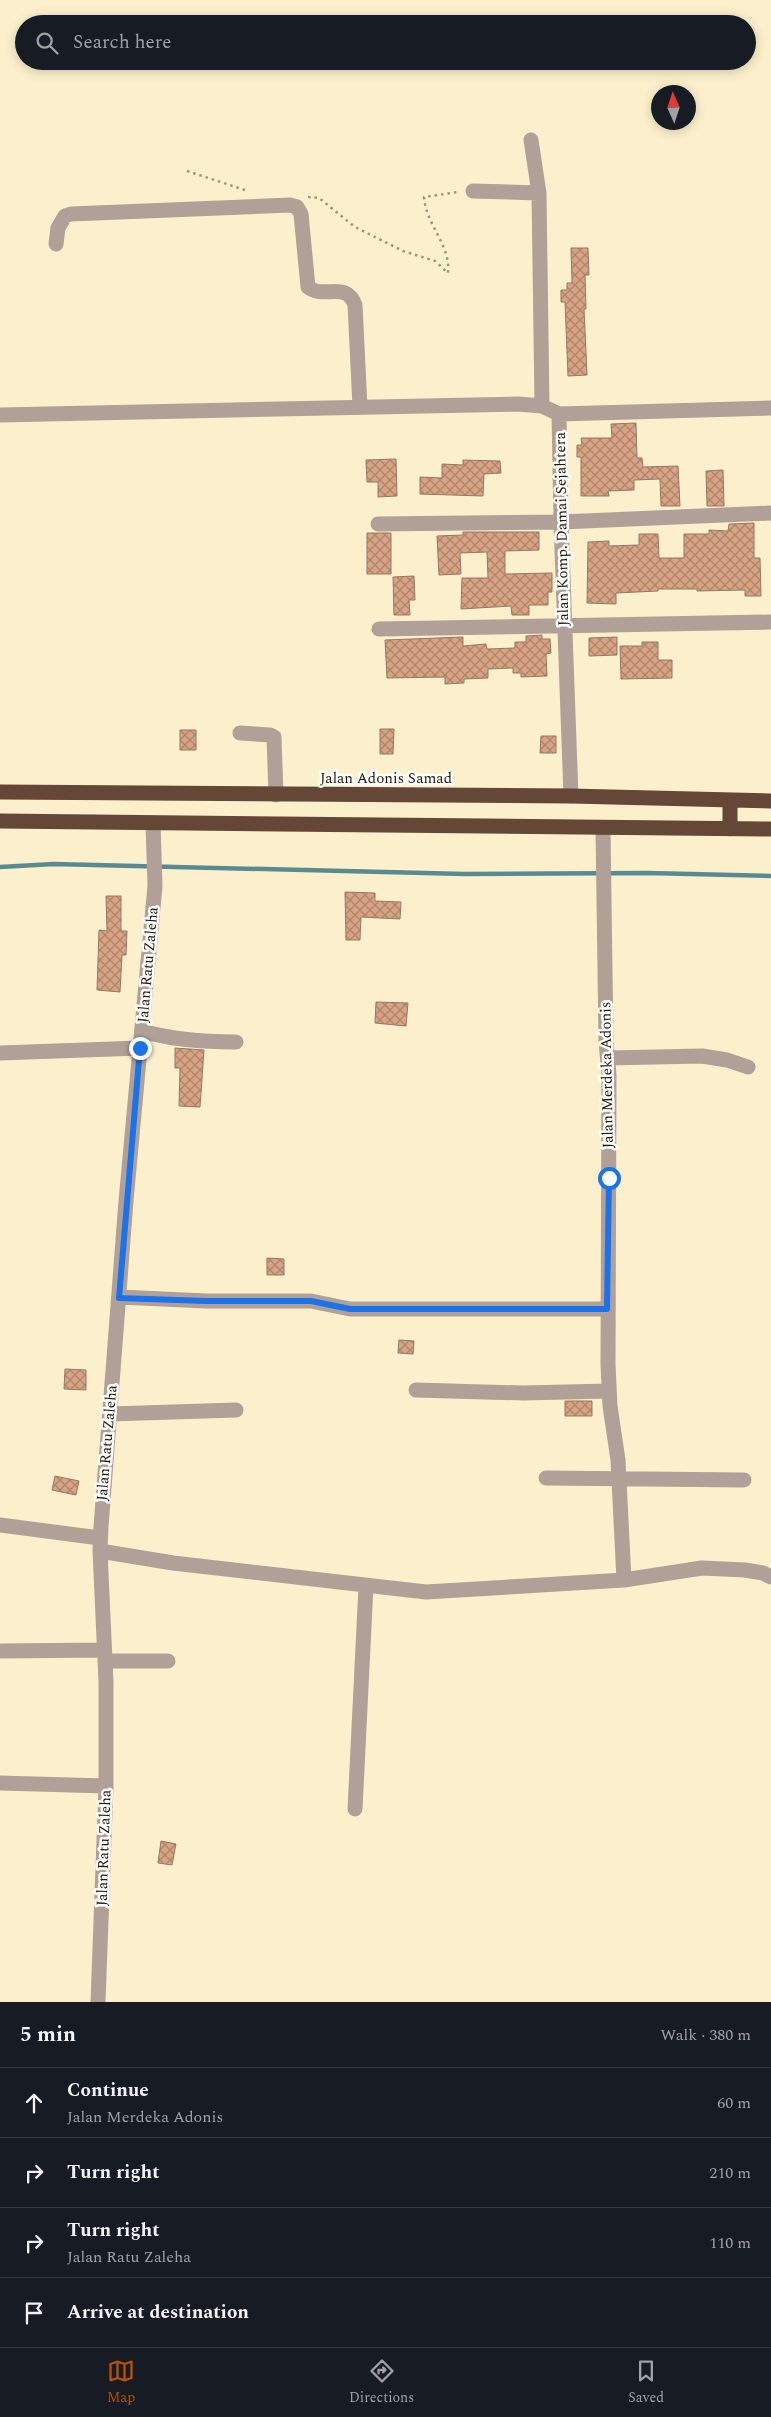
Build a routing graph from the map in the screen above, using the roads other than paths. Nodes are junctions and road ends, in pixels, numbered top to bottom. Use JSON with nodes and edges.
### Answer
{"nodes":[{"id":1,"x":531,"y":140,"type":"dead end"},
{"id":2,"x":473,"y":190,"type":"road end"},
{"id":3,"x":539,"y":193,"type":"junction"},
{"id":4,"x":56,"y":244,"type":"dead end"},
{"id":5,"x":542,"y":406,"type":"junction"},
{"id":6,"x":360,"y":407,"type":"junction"},
{"id":7,"x":771,"y":408,"type":"edge"},
{"id":8,"x":559,"y":414,"type":"junction"},
{"id":9,"x":0,"y":415,"type":"edge"},
{"id":10,"x":771,"y":512,"type":"edge"},
{"id":11,"x":560,"y":522,"type":"junction"},
{"id":12,"x":378,"y":524,"type":"dead end"},
{"id":13,"x":771,"y":622,"type":"edge"},
{"id":14,"x":564,"y":626,"type":"junction"},
{"id":15,"x":379,"y":629,"type":"dead end"},
{"id":16,"x":240,"y":733,"type":"dead end"},
{"id":17,"x":0,"y":792,"type":"edge"},
{"id":18,"x":276,"y":795,"type":"junction"},
{"id":19,"x":571,"y":796,"type":"junction"},
{"id":20,"x":730,"y":800,"type":"junction"},
{"id":21,"x":771,"y":801,"type":"edge"},
{"id":22,"x":0,"y":821,"type":"edge"},
{"id":23,"x":152,"y":823,"type":"junction"},
{"id":24,"x":603,"y":829,"type":"junction"},
{"id":25,"x":730,"y":829,"type":"junction"},
{"id":26,"x":771,"y":829,"type":"edge"},
{"id":27,"x":142,"y":1031,"type":"junction"},
{"id":28,"x":236,"y":1042,"type":"dead end"},
{"id":29,"x":140,"y":1048,"type":"junction"},
{"id":30,"x":0,"y":1053,"type":"edge"},
{"id":31,"x":608,"y":1058,"type":"junction"},
{"id":32,"x":748,"y":1067,"type":"dead end"},
{"id":33,"x":119,"y":1298,"type":"junction"},
{"id":34,"x":607,"y":1309,"type":"junction"},
{"id":35,"x":416,"y":1390,"type":"dead end"},
{"id":36,"x":609,"y":1391,"type":"junction"},
{"id":37,"x":236,"y":1410,"type":"dead end"},
{"id":38,"x":110,"y":1414,"type":"junction"},
{"id":39,"x":546,"y":1478,"type":"dead end"},
{"id":40,"x":619,"y":1478,"type":"junction"},
{"id":41,"x":744,"y":1480,"type":"dead end"},
{"id":42,"x":0,"y":1525,"type":"edge"},
{"id":43,"x":100,"y":1545,"type":"junction"},
{"id":44,"x":771,"y":1577,"type":"edge"},
{"id":45,"x":624,"y":1580,"type":"junction"},
{"id":46,"x":366,"y":1586,"type":"junction"},
{"id":47,"x":0,"y":1651,"type":"edge"},
{"id":48,"x":104,"y":1655,"type":"junction"},
{"id":49,"x":168,"y":1661,"type":"dead end"},
{"id":50,"x":0,"y":1783,"type":"edge"},
{"id":51,"x":106,"y":1786,"type":"junction"},
{"id":52,"x":356,"y":1809,"type":"dead end"},
{"id":53,"x":98,"y":2002,"type":"edge"}],
"edges":[{"from":1,"to":3,"type":"street"},
{"from":2,"to":3,"type":"street"},
{"from":3,"to":5,"type":"street"},
{"from":4,"to":6,"type":"street"},
{"from":5,"to":6,"type":"street"},
{"from":5,"to":8,"type":"street"},
{"from":6,"to":9,"type":"street"},
{"from":7,"to":8,"type":"street","name":"Jalan Komp. Damai Sejahtera"},
{"from":8,"to":11,"type":"street","name":"Jalan Komp. Damai Sejahtera"},
{"from":10,"to":11,"type":"street"},
{"from":11,"to":12,"type":"street"},
{"from":11,"to":14,"type":"street","name":"Jalan Komp. Damai Sejahtera"},
{"from":13,"to":14,"type":"street"},
{"from":14,"to":15,"type":"street"},
{"from":14,"to":19,"type":"street","name":"Jalan Komp. Damai Sejahtera"},
{"from":16,"to":18,"type":"street"},
{"from":17,"to":18,"type":"highway","name":"Jalan Adonis Samad"},
{"from":18,"to":19,"type":"highway","name":"Jalan Adonis Samad"},
{"from":19,"to":20,"type":"highway","name":"Jalan Adonis Samad"},
{"from":20,"to":21,"type":"highway","name":"Jalan Adonis Samad"},
{"from":20,"to":25,"type":"highway"},
{"from":22,"to":23,"type":"highway"},
{"from":23,"to":24,"type":"highway"},
{"from":23,"to":27,"type":"street","name":"Jalan Ratu Zaleha"},
{"from":24,"to":25,"type":"highway"},
{"from":24,"to":31,"type":"street","name":"Jalan Merdeka Adonis"},
{"from":25,"to":26,"type":"highway"},
{"from":27,"to":28,"type":"street"},
{"from":27,"to":29,"type":"street","name":"Jalan Ratu Zaleha"},
{"from":29,"to":30,"type":"street"},
{"from":29,"to":33,"type":"street","name":"Jalan Ratu Zaleha"},
{"from":31,"to":32,"type":"street"},
{"from":31,"to":34,"type":"street","name":"Jalan Merdeka Adonis"},
{"from":33,"to":34,"type":"street"},
{"from":33,"to":38,"type":"street","name":"Jalan Ratu Zaleha"},
{"from":34,"to":36,"type":"street","name":"Jalan Merdeka Adonis"},
{"from":35,"to":36,"type":"street"},
{"from":36,"to":40,"type":"street","name":"Jalan Merdeka Adonis"},
{"from":37,"to":38,"type":"street"},
{"from":38,"to":43,"type":"street","name":"Jalan Ratu Zaleha"},
{"from":39,"to":40,"type":"street"},
{"from":40,"to":41,"type":"street"},
{"from":40,"to":45,"type":"street","name":"Jalan Merdeka Adonis"},
{"from":42,"to":43,"type":"street"},
{"from":43,"to":46,"type":"street"},
{"from":43,"to":48,"type":"street","name":"Jalan Ratu Zaleha"},
{"from":44,"to":45,"type":"street"},
{"from":45,"to":46,"type":"street"},
{"from":46,"to":52,"type":"street"},
{"from":47,"to":48,"type":"street"},
{"from":48,"to":49,"type":"street"},
{"from":48,"to":51,"type":"street","name":"Jalan Ratu Zaleha"},
{"from":50,"to":51,"type":"street"},
{"from":51,"to":53,"type":"street","name":"Jalan Ratu Zaleha"}]}
